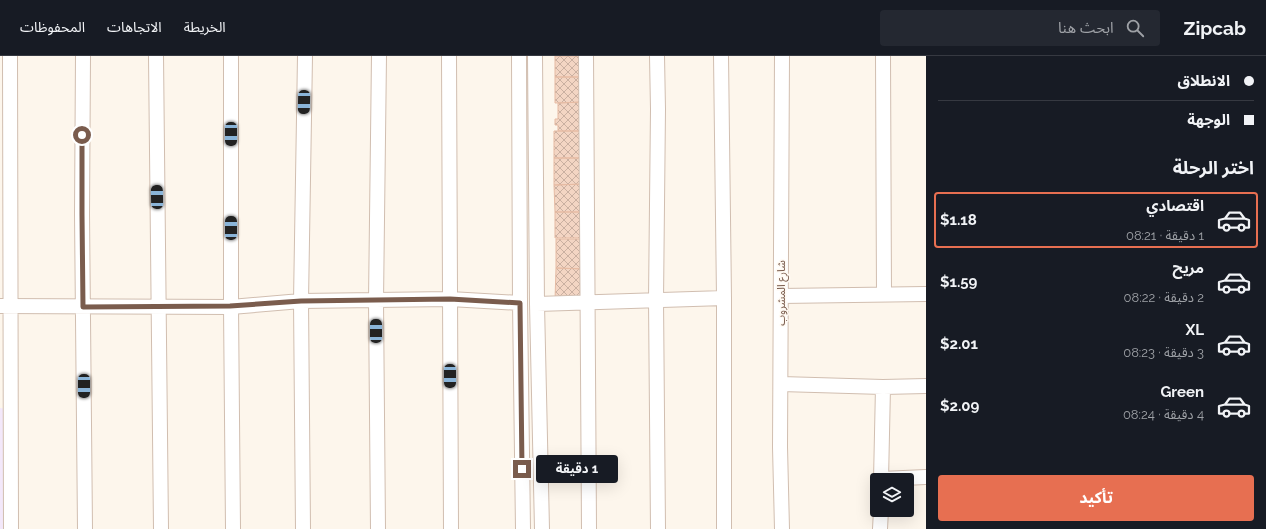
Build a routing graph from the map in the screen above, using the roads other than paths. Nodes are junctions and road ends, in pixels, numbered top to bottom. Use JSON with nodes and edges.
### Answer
{"nodes":[{"id":1,"x":10,"y":56,"type":"edge"},
{"id":2,"x":83,"y":56,"type":"edge"},
{"id":3,"x":156,"y":56,"type":"edge"},
{"id":4,"x":231,"y":56,"type":"edge"},
{"id":5,"x":305,"y":56,"type":"edge"},
{"id":6,"x":379,"y":56,"type":"edge"},
{"id":7,"x":449,"y":56,"type":"edge"},
{"id":8,"x":519,"y":56,"type":"edge"},
{"id":9,"x":535,"y":56,"type":"edge"},
{"id":10,"x":586,"y":56,"type":"edge"},
{"id":11,"x":657,"y":56,"type":"edge"},
{"id":12,"x":721,"y":56,"type":"edge"},
{"id":13,"x":782,"y":56,"type":"edge"},
{"id":14,"x":884,"y":56,"type":"edge"},
{"id":15,"x":884,"y":294,"type":"junction"},
{"id":16,"x":926,"y":294,"type":"edge"},
{"id":17,"x":781,"y":296,"type":"junction"},
{"id":18,"x":724,"y":298,"type":"junction"},
{"id":19,"x":450,"y":299,"type":"junction"},
{"id":20,"x":656,"y":300,"type":"junction"},
{"id":21,"x":301,"y":301,"type":"junction"},
{"id":22,"x":376,"y":301,"type":"junction"},
{"id":23,"x":587,"y":302,"type":"junction"},
{"id":24,"x":520,"y":303,"type":"junction"},
{"id":25,"x":537,"y":304,"type":"junction"},
{"id":26,"x":5,"y":306,"type":"edge"},
{"id":27,"x":230,"y":306,"type":"junction"},
{"id":28,"x":83,"y":307,"type":"junction"},
{"id":29,"x":158,"y":307,"type":"junction"},
{"id":30,"x":781,"y":384,"type":"junction"},
{"id":31,"x":926,"y":386,"type":"edge"},
{"id":32,"x":883,"y":387,"type":"junction"},
{"id":33,"x":881,"y":473,"type":"edge"},
{"id":34,"x":926,"y":477,"type":"edge"},
{"id":35,"x":914,"y":478,"type":"edge"},
{"id":36,"x":881,"y":517,"type":"edge"},
{"id":37,"x":11,"y":529,"type":"edge"},
{"id":38,"x":84,"y":529,"type":"edge"},
{"id":39,"x":161,"y":529,"type":"edge"},
{"id":40,"x":233,"y":529,"type":"edge"},
{"id":41,"x":303,"y":529,"type":"edge"},
{"id":42,"x":378,"y":529,"type":"edge"},
{"id":43,"x":451,"y":529,"type":"edge"},
{"id":44,"x":523,"y":529,"type":"edge"},
{"id":45,"x":542,"y":529,"type":"edge"},
{"id":46,"x":589,"y":529,"type":"edge"},
{"id":47,"x":658,"y":529,"type":"edge"},
{"id":48,"x":724,"y":529,"type":"edge"},
{"id":49,"x":782,"y":529,"type":"edge"},
{"id":50,"x":880,"y":529,"type":"edge"}],
"edges":[{"from":1,"to":26,"type":"street"},
{"from":2,"to":28,"type":"street"},
{"from":3,"to":29,"type":"street"},
{"from":4,"to":27,"type":"street"},
{"from":5,"to":21,"type":"street"},
{"from":6,"to":22,"type":"street"},
{"from":7,"to":19,"type":"street"},
{"from":8,"to":24,"type":"street"},
{"from":9,"to":25,"type":"street"},
{"from":10,"to":23,"type":"street"},
{"from":11,"to":20,"type":"street"},
{"from":12,"to":18,"type":"street"},
{"from":13,"to":17,"type":"street","name":"شارع المشروب"},
{"from":14,"to":15,"type":"street"},
{"from":15,"to":16,"type":"street"},
{"from":15,"to":17,"type":"street"},
{"from":17,"to":30,"type":"street","name":"شارع المشروب"},
{"from":18,"to":20,"type":"street"},
{"from":18,"to":48,"type":"street"},
{"from":19,"to":22,"type":"street"},
{"from":19,"to":24,"type":"street"},
{"from":19,"to":43,"type":"street"},
{"from":20,"to":23,"type":"street"},
{"from":20,"to":47,"type":"street"},
{"from":21,"to":22,"type":"street"},
{"from":21,"to":27,"type":"street"},
{"from":21,"to":41,"type":"street"},
{"from":22,"to":42,"type":"street"},
{"from":23,"to":25,"type":"street"},
{"from":23,"to":46,"type":"street"},
{"from":24,"to":44,"type":"street"},
{"from":25,"to":45,"type":"street"},
{"from":26,"to":28,"type":"street"},
{"from":26,"to":37,"type":"street"},
{"from":27,"to":29,"type":"street"},
{"from":27,"to":40,"type":"street"},
{"from":28,"to":29,"type":"street"},
{"from":28,"to":38,"type":"street"},
{"from":29,"to":39,"type":"street"},
{"from":30,"to":32,"type":"street"},
{"from":30,"to":49,"type":"street","name":"شارع المشروب"},
{"from":31,"to":32,"type":"street"},
{"from":32,"to":33,"type":"street"},
{"from":34,"to":35,"type":"street"},
{"from":36,"to":50,"type":"street"}]}
